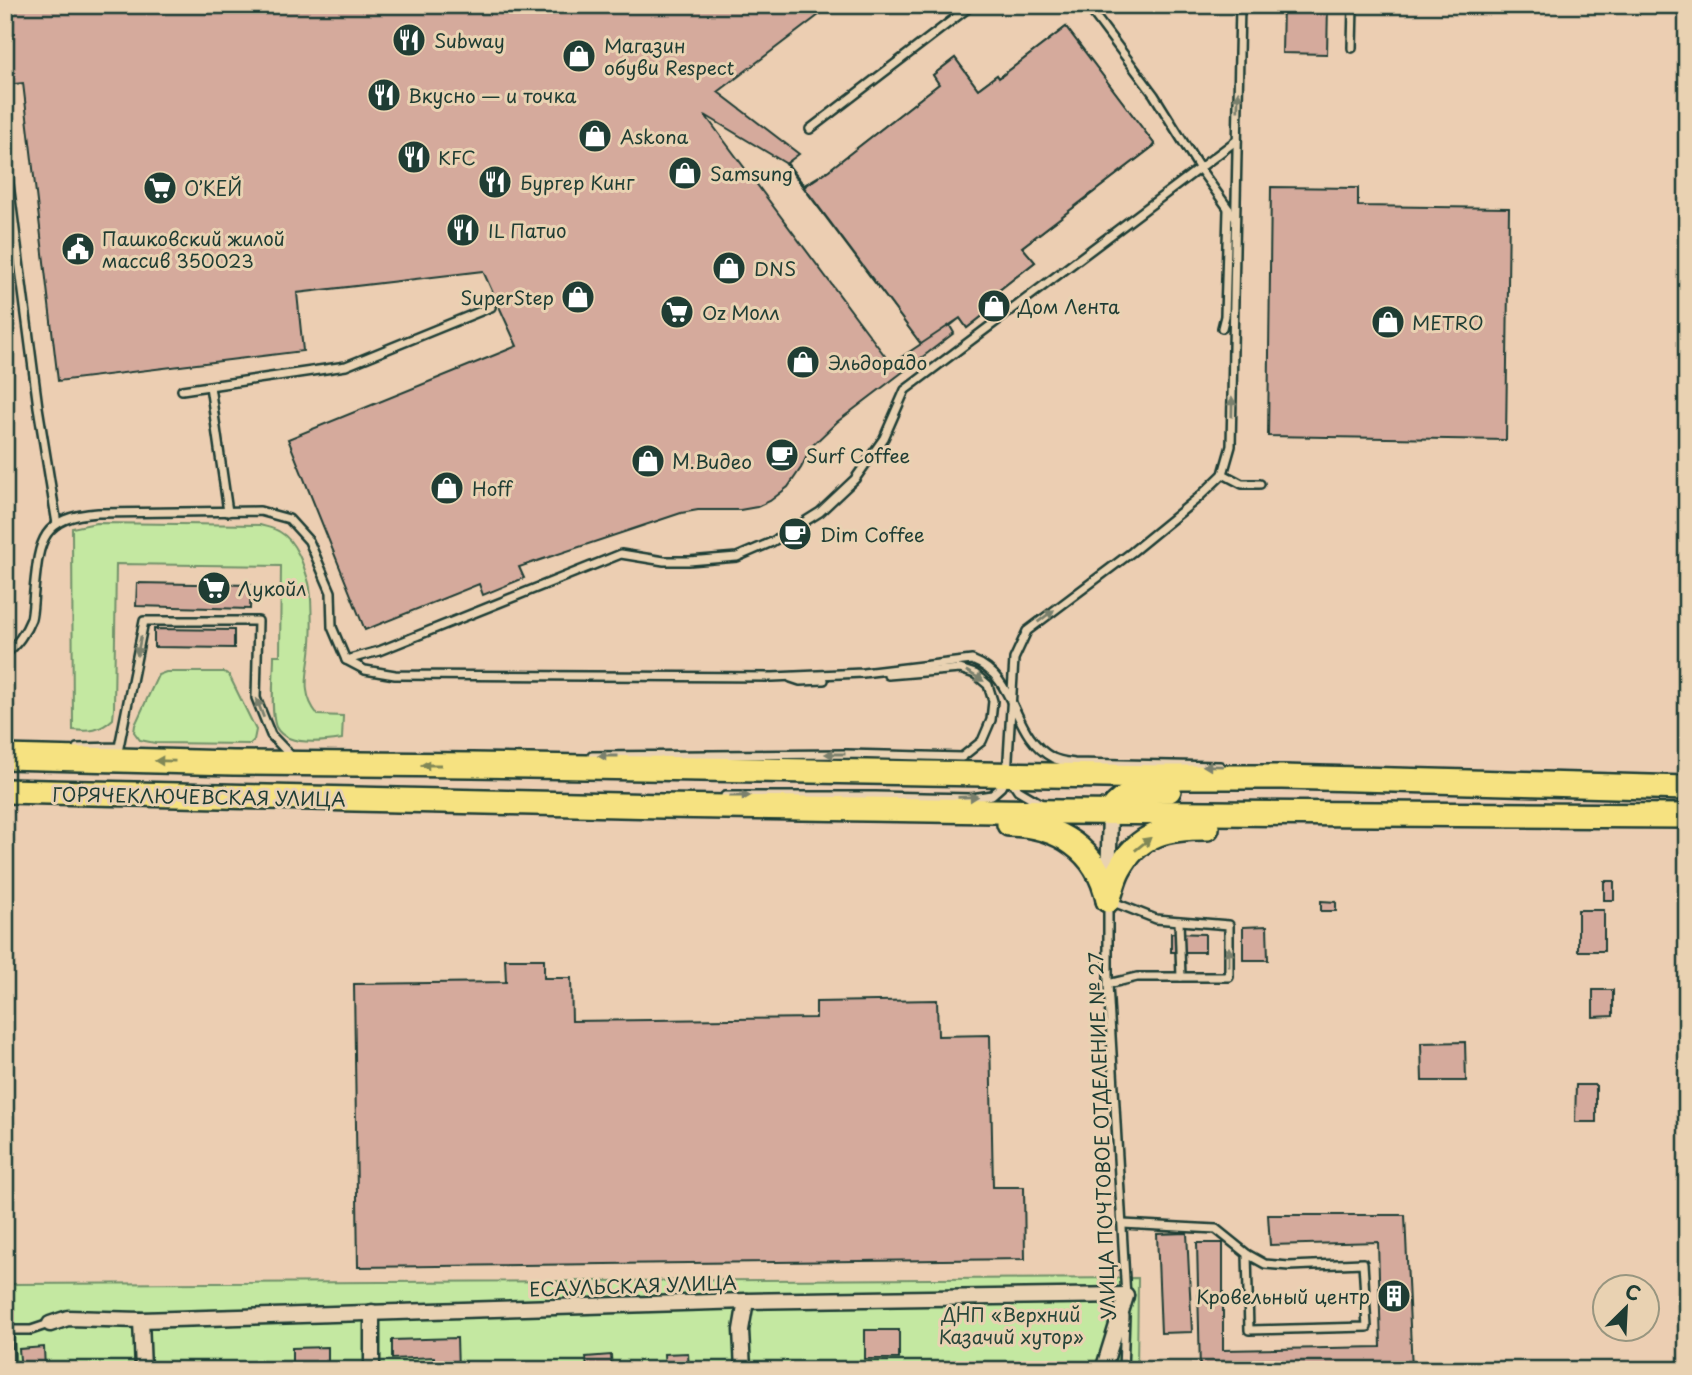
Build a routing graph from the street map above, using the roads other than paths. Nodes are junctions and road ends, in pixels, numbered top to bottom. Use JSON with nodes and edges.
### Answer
{"nodes":[{"id":1,"x":972,"y":5,"type":"edge"},
{"id":2,"x":1087,"y":5,"type":"edge"},
{"id":3,"x":1240,"y":5,"type":"edge"},
{"id":4,"x":1353,"y":5,"type":"edge"},
{"id":5,"x":1352,"y":48,"type":"dead end"},
{"id":6,"x":810,"y":130,"type":"dead end"},
{"id":7,"x":1237,"y":140,"type":"junction"},
{"id":8,"x":5,"y":153,"type":"edge"},
{"id":9,"x":1200,"y":169,"type":"junction"},
{"id":10,"x":1228,"y":208,"type":"junction"},
{"id":11,"x":1235,"y":218,"type":"junction"},
{"id":12,"x":491,"y":307,"type":"dead end"},
{"id":13,"x":1234,"y":320,"type":"junction"},
{"id":14,"x":210,"y":386,"type":"junction"},
{"id":15,"x":182,"y":390,"type":"dead end"},
{"id":16,"x":1223,"y":474,"type":"junction"},
{"id":17,"x":1260,"y":484,"type":"dead end"},
{"id":18,"x":228,"y":512,"type":"junction"},
{"id":19,"x":57,"y":524,"type":"junction"},
{"id":20,"x":5,"y":654,"type":"edge"},
{"id":21,"x":346,"y":660,"type":"junction"},
{"id":22,"x":787,"y":677,"type":"junction"},
{"id":23,"x":1010,"y":696,"type":"junction"},
{"id":24,"x":55,"y":748,"type":"dead end"},
{"id":25,"x":68,"y":748,"type":"dead end"},
{"id":26,"x":11,"y":756,"type":"edge"},
{"id":27,"x":590,"y":756,"type":"dead end"},
{"id":28,"x":495,"y":757,"type":"dead end"},
{"id":29,"x":298,"y":764,"type":"junction"},
{"id":30,"x":472,"y":765,"type":"junction"},
{"id":31,"x":1235,"y":766,"type":"dead end"},
{"id":32,"x":1423,"y":772,"type":"dead end"},
{"id":33,"x":1007,"y":775,"type":"junction"},
{"id":34,"x":1052,"y":775,"type":"junction"},
{"id":35,"x":1476,"y":783,"type":"junction"},
{"id":36,"x":1589,"y":786,"type":"junction"},
{"id":37,"x":1687,"y":788,"type":"edge"},
{"id":38,"x":5,"y":792,"type":"edge"},
{"id":39,"x":96,"y":793,"type":"junction"},
{"id":40,"x":591,"y":796,"type":"dead end"},
{"id":41,"x":713,"y":796,"type":"dead end"},
{"id":42,"x":5,"y":801,"type":"edge"},
{"id":43,"x":477,"y":801,"type":"junction"},
{"id":44,"x":663,"y":806,"type":"junction"},
{"id":45,"x":1060,"y":812,"type":"junction"},
{"id":46,"x":1110,"y":812,"type":"junction"},
{"id":47,"x":1687,"y":816,"type":"edge"},
{"id":48,"x":1687,"y":830,"type":"edge"},
{"id":49,"x":1108,"y":900,"type":"junction"},
{"id":50,"x":1179,"y":921,"type":"junction"},
{"id":51,"x":1181,"y":977,"type":"junction"},
{"id":52,"x":1108,"y":984,"type":"junction"},
{"id":53,"x":1123,"y":1224,"type":"junction"},
{"id":54,"x":1247,"y":1254,"type":"junction"},
{"id":55,"x":5,"y":1291,"type":"edge"},
{"id":56,"x":1126,"y":1296,"type":"junction"},
{"id":57,"x":746,"y":1301,"type":"junction"},
{"id":58,"x":372,"y":1312,"type":"junction"},
{"id":59,"x":141,"y":1320,"type":"junction"},
{"id":60,"x":50,"y":1324,"type":"joint"},
{"id":61,"x":7,"y":1330,"type":"edge"},
{"id":62,"x":9,"y":1370,"type":"edge"},
{"id":63,"x":143,"y":1370,"type":"edge"},
{"id":64,"x":372,"y":1370,"type":"edge"},
{"id":65,"x":743,"y":1370,"type":"edge"},
{"id":66,"x":1102,"y":1370,"type":"edge"},
{"id":67,"x":1124,"y":1370,"type":"edge"}],
"edges":[{"from":1,"to":6,"type":"lane"},
{"from":2,"to":9,"type":"lane"},
{"from":7,"to":3,"type":"lane","one_way":true},
{"from":4,"to":5,"type":"lane"},
{"from":7,"to":9,"type":"lane"},
{"from":7,"to":11,"type":"lane"},
{"from":8,"to":19,"type":"lane"},
{"from":9,"to":10,"type":"lane"},
{"from":9,"to":21,"type":"lane"},
{"from":10,"to":11,"type":"lane"},
{"from":10,"to":13,"type":"lane"},
{"from":11,"to":13,"type":"lane"},
{"from":12,"to":14,"type":"lane"},
{"from":16,"to":13,"type":"lane","one_way":true},
{"from":14,"to":15,"type":"lane"},
{"from":14,"to":18,"type":"lane"},
{"from":16,"to":17,"type":"lane"},
{"from":23,"to":16,"type":"lane","one_way":true},
{"from":18,"to":19,"type":"lane"},
{"from":18,"to":21,"type":"lane"},
{"from":19,"to":20,"type":"lane"},
{"from":21,"to":22,"type":"lane"},
{"from":22,"to":23,"type":"lane"},
{"from":22,"to":27,"type":"lane","one_way":true},
{"from":31,"to":23,"type":"lane","one_way":true},
{"from":23,"to":33,"type":"lane"},
{"from":24,"to":26,"type":"lane"},
{"from":29,"to":25,"type":"lane","one_way":true},
{"from":29,"to":26,"type":"main road","name":"ГОРЯЧЕКЛЮЧЕВСКАЯ УЛИЦА","one_way":true},
{"from":28,"to":30,"type":"lane"},
{"from":30,"to":29,"type":"main road","name":"ГОРЯЧЕКЛЮЧЕВСКАЯ УЛИЦА","one_way":true},
{"from":30,"to":33,"type":"main road","name":"ГОРЯЧЕКЛЮЧЕВСКАЯ УЛИЦА"},
{"from":32,"to":35,"type":"lane"},
{"from":33,"to":34,"type":"main road","name":"ГОРЯЧЕКЛЮЧЕВСКАЯ УЛИЦА"},
{"from":41,"to":33,"type":"lane","one_way":true},
{"from":33,"to":45,"type":"lane"},
{"from":34,"to":35,"type":"main road","name":"ГОРЯЧЕКЛЮЧЕВСКАЯ УЛИЦА"},
{"from":34,"to":46,"type":"main road"},
{"from":35,"to":36,"type":"main road","name":"ГОРЯЧЕКЛЮЧЕВСКАЯ УЛИЦА"},
{"from":36,"to":37,"type":"main road"},
{"from":36,"to":46,"type":"main road"},
{"from":38,"to":39,"type":"main road","name":"ГОРЯЧЕКЛЮЧЕВСКАЯ УЛИЦА"},
{"from":39,"to":42,"type":"main road"},
{"from":39,"to":43,"type":"main road","name":"ГОРЯЧЕКЛЮЧЕВСКАЯ УЛИЦА"},
{"from":40,"to":43,"type":"lane"},
{"from":43,"to":44,"type":"main road","name":"ГОРЯЧЕКЛЮЧЕВСКАЯ УЛИЦА"},
{"from":44,"to":45,"type":"main road","name":"ГОРЯЧЕКЛЮЧЕВСКАЯ УЛИЦА"},
{"from":44,"to":49,"type":"main road"},
{"from":45,"to":46,"type":"main road","name":"ГОРЯЧЕКЛЮЧЕВСКАЯ УЛИЦА"},
{"from":46,"to":47,"type":"main road","name":"ГОРЯЧЕКЛЮЧЕВСКАЯ УЛИЦА"},
{"from":46,"to":49,"type":"street"},
{"from":49,"to":48,"type":"main road","one_way":true},
{"from":49,"to":50,"type":"lane"},
{"from":49,"to":52,"type":"lane","name":"УЛИЦА ПОЧТОВОЕ ОТДЕЛЕНИЕ № 27"},
{"from":50,"to":51,"type":"lane"},
{"from":51,"to":50,"type":"lane","one_way":true},
{"from":51,"to":52,"type":"lane"},
{"from":52,"to":53,"type":"lane","name":"УЛИЦА ПОЧТОВОЕ ОТДЕЛЕНИЕ № 27"},
{"from":53,"to":54,"type":"lane"},
{"from":53,"to":56,"type":"lane","name":"УЛИЦА ПОЧТОВОЕ ОТДЕЛЕНИЕ № 27"},
{"from":54,"to":54,"type":"lane"},
{"from":55,"to":61,"type":"lane"},
{"from":56,"to":57,"type":"street","name":"ЕСАУЛЬСКАЯ УЛИЦА"},
{"from":56,"to":66,"type":"street"},
{"from":56,"to":67,"type":"lane","name":"УЛИЦА ПОЧТОВОЕ ОТДЕЛЕНИЕ № 27"},
{"from":57,"to":58,"type":"street","name":"ЕСАУЛЬСКАЯ УЛИЦА"},
{"from":57,"to":65,"type":"street"},
{"from":58,"to":59,"type":"street","name":"ЕСАУЛЬСКАЯ УЛИЦА"},
{"from":58,"to":64,"type":"street"},
{"from":59,"to":60,"type":"street","name":"ЕСАУЛЬСКАЯ УЛИЦА"},
{"from":59,"to":63,"type":"street"},
{"from":60,"to":61,"type":"lane"},
{"from":61,"to":62,"type":"lane"}]}
